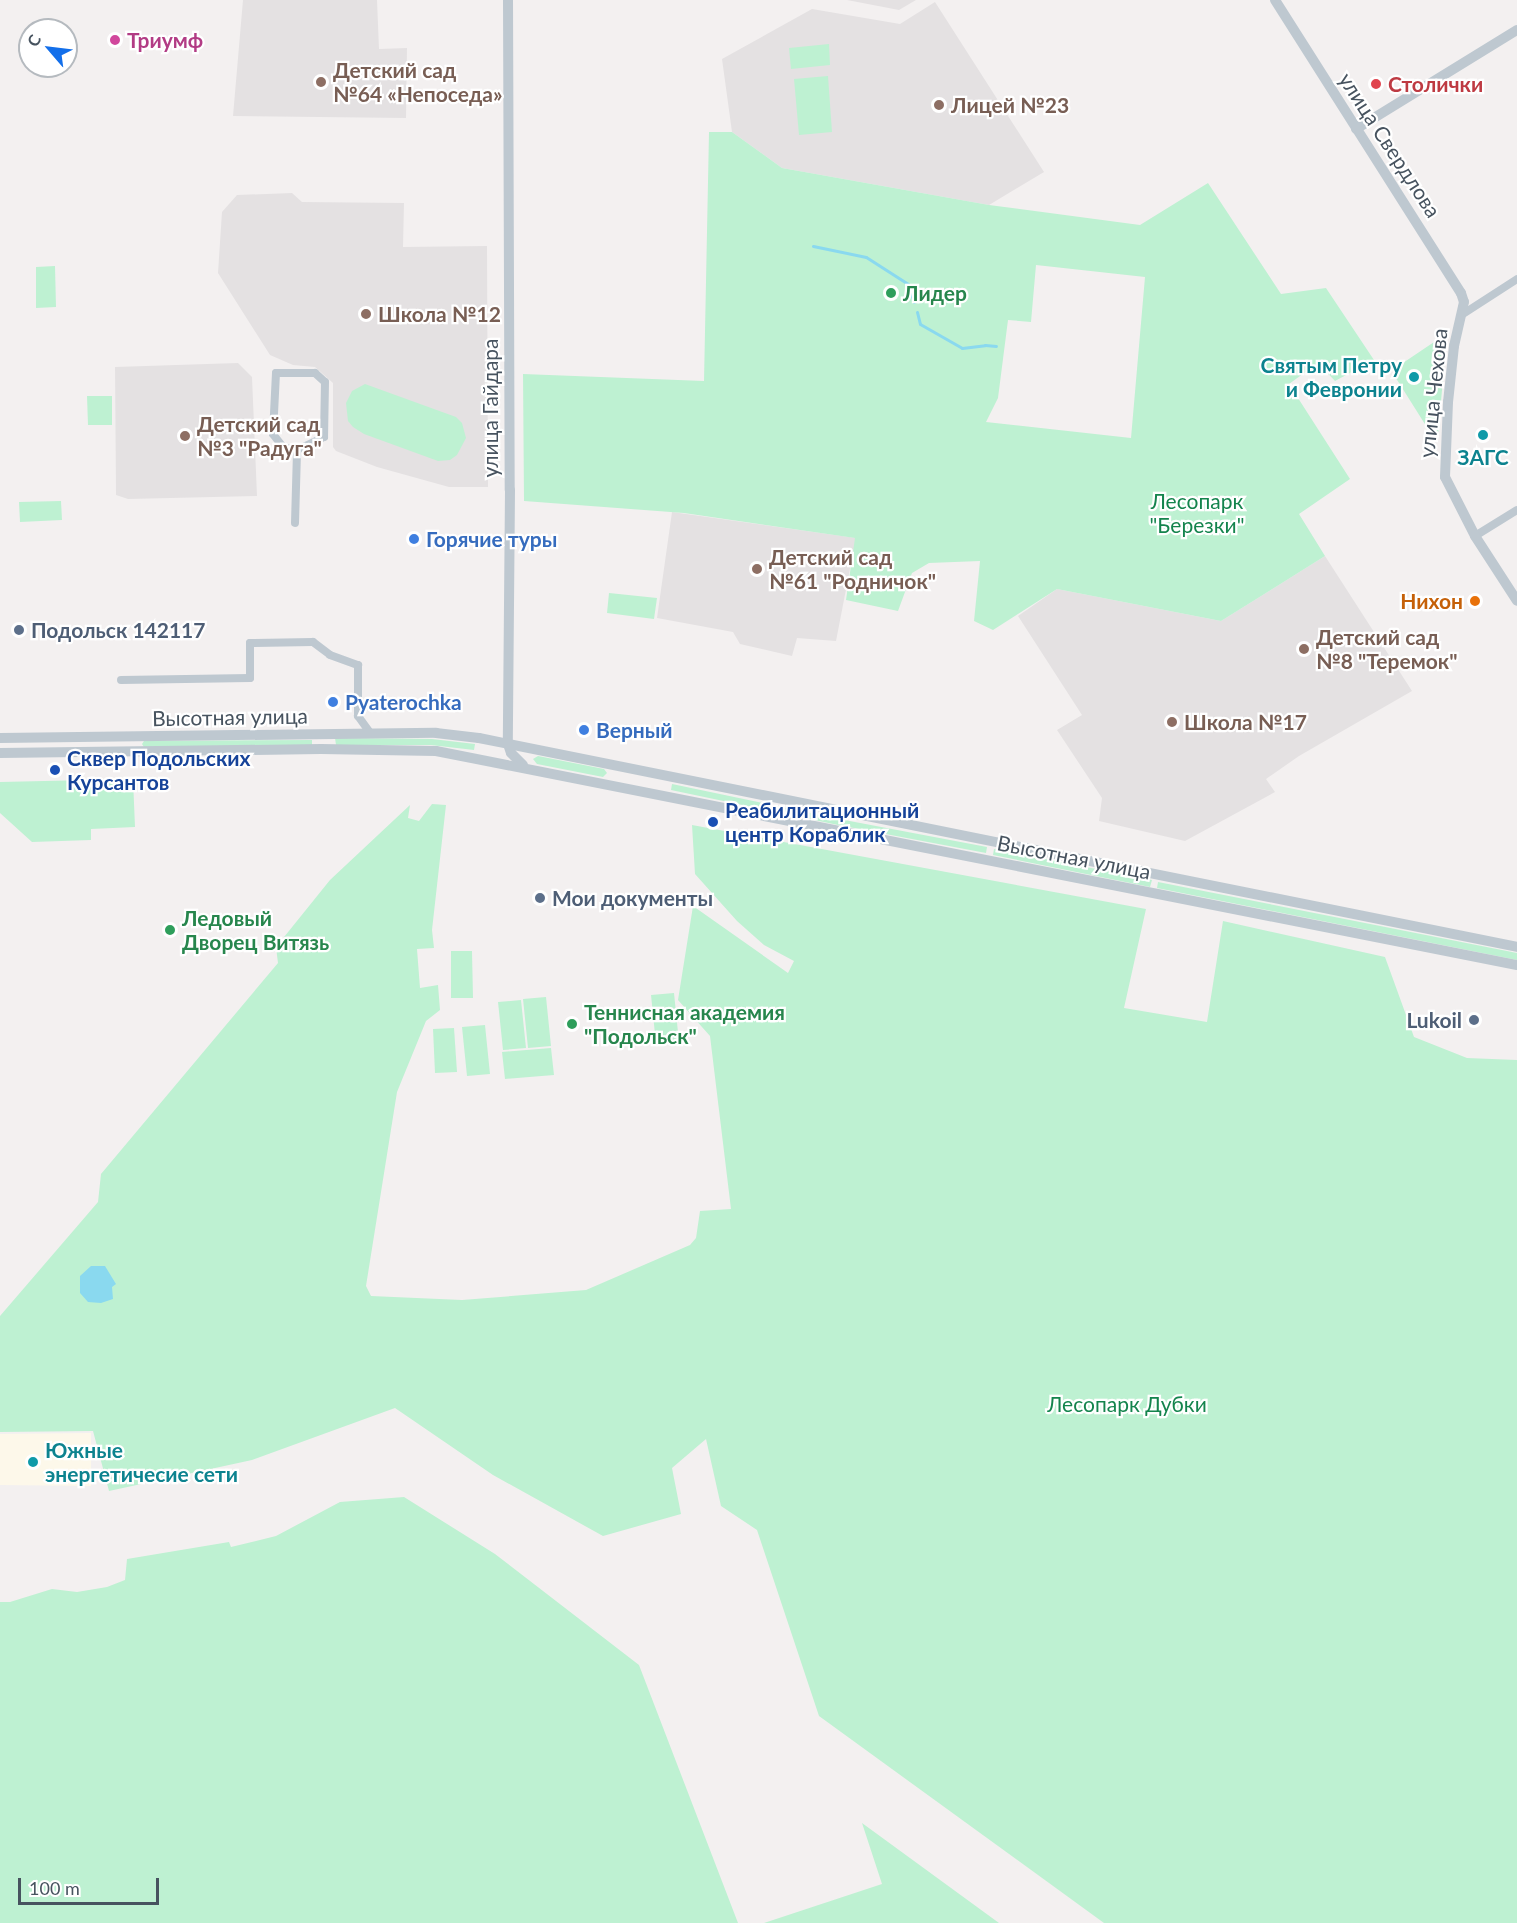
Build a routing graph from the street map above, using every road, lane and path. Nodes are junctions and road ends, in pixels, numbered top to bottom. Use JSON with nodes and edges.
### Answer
{"nodes":[{"id":1,"x":508,"y":0,"type":"edge"},
{"id":2,"x":1275,"y":0,"type":"edge"},
{"id":3,"x":1517,"y":30,"type":"edge"},
{"id":4,"x":1356,"y":129,"type":"junction"},
{"id":5,"x":1517,"y":279,"type":"edge"},
{"id":6,"x":1462,"y":314,"type":"junction"},
{"id":7,"x":297,"y":450,"type":"junction"},
{"id":8,"x":1517,"y":510,"type":"edge"},
{"id":9,"x":295,"y":523,"type":"dead end"},
{"id":10,"x":1475,"y":536,"type":"junction"},
{"id":11,"x":1517,"y":601,"type":"edge"},
{"id":12,"x":121,"y":680,"type":"dead end"},
{"id":13,"x":371,"y":734,"type":"junction"},
{"id":14,"x":325,"y":735,"type":"junction"},
{"id":15,"x":0,"y":738,"type":"edge"},
{"id":16,"x":135,"y":738,"type":"junction"},
{"id":17,"x":508,"y":744,"type":"junction"},
{"id":18,"x":325,"y":750,"type":"junction"},
{"id":19,"x":0,"y":753,"type":"edge"},
{"id":20,"x":135,"y":753,"type":"junction"},
{"id":21,"x":484,"y":758,"type":"junction"},
{"id":22,"x":525,"y":766,"type":"junction"},
{"id":23,"x":627,"y":769,"type":"junction"},
{"id":24,"x":624,"y":786,"type":"junction"},
{"id":25,"x":1517,"y":947,"type":"edge"},
{"id":26,"x":1517,"y":965,"type":"edge"}],
"edges":[{"from":1,"to":17,"type":"street","name":"улица Гайдара"},
{"from":2,"to":4,"type":"street","name":"улица Свердлова"},
{"from":3,"to":4,"type":"street"},
{"from":4,"to":6,"type":"street","name":"улица Свердлова"},
{"from":5,"to":6,"type":"street"},
{"from":6,"to":10,"type":"street","name":"улица Чехова"},
{"from":7,"to":7,"type":"street"},
{"from":7,"to":9,"type":"street"},
{"from":8,"to":10,"type":"street"},
{"from":10,"to":11,"type":"street","name":"улица Чехова"},
{"from":12,"to":13,"type":"street"},
{"from":13,"to":14,"type":"street","name":"Высотная улица"},
{"from":13,"to":17,"type":"street","name":"Высотная улица"},
{"from":14,"to":16,"type":"street","name":"Высотная улица"},
{"from":14,"to":18,"type":"street","name":"Высотная улица"},
{"from":15,"to":16,"type":"street","name":"Высотная улица"},
{"from":16,"to":20,"type":"street","name":"Высотная улица"},
{"from":17,"to":21,"type":"street"},
{"from":17,"to":22,"type":"street"},
{"from":17,"to":23,"type":"street","name":"Высотная улица"},
{"from":18,"to":20,"type":"street","name":"Высотная улица"},
{"from":18,"to":21,"type":"street","name":"Высотная улица"},
{"from":19,"to":20,"type":"street","name":"Высотная улица"},
{"from":21,"to":22,"type":"street","name":"Высотная улица"},
{"from":22,"to":24,"type":"street","name":"Высотная улица"},
{"from":23,"to":24,"type":"street"},
{"from":23,"to":25,"type":"street","name":"Высотная улица"},
{"from":24,"to":26,"type":"street","name":"Высотная улица"}]}
